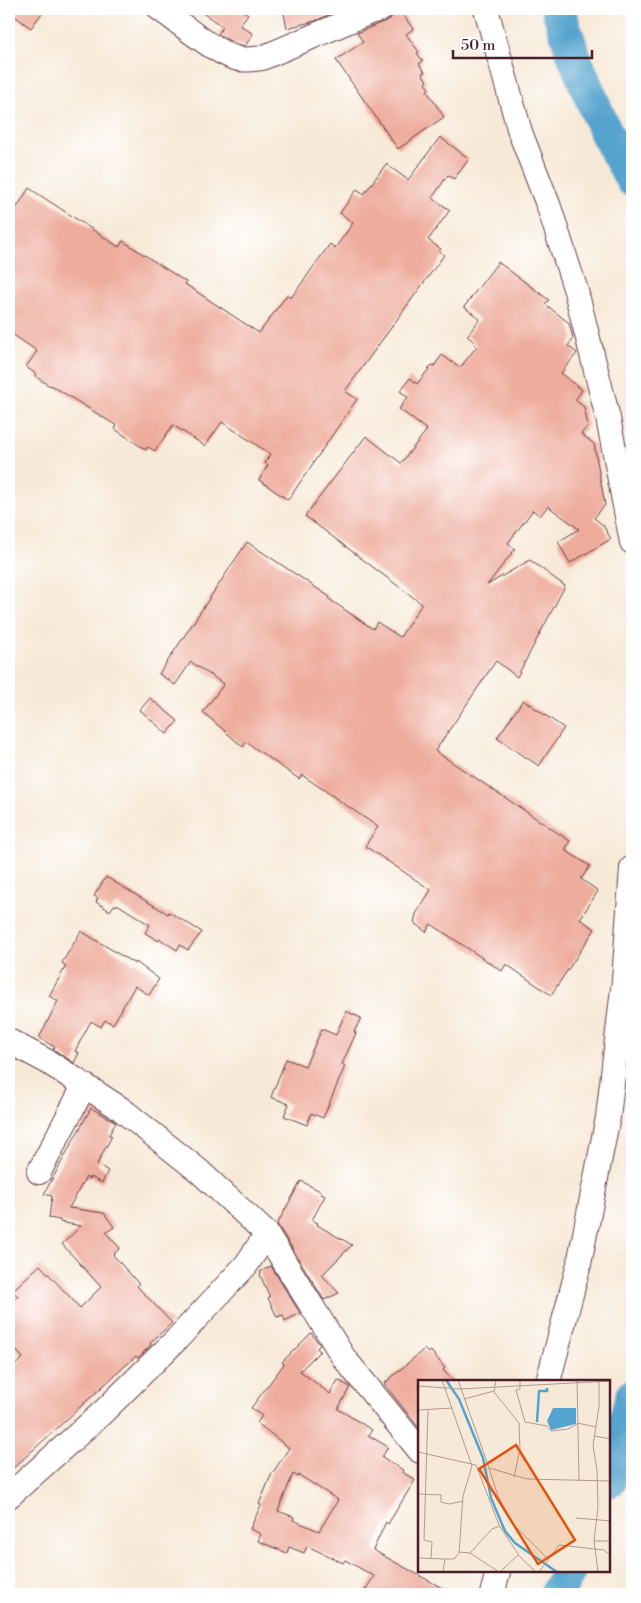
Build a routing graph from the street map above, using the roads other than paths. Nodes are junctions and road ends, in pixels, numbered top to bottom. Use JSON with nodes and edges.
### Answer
{"nodes":[{"id":1,"x":160,"y":9,"type":"edge"},
{"id":2,"x":381,"y":9,"type":"edge"},
{"id":3,"x":486,"y":9,"type":"edge"},
{"id":4,"x":632,"y":542,"type":"edge"},
{"id":5,"x":632,"y":868,"type":"edge"},
{"id":6,"x":9,"y":1042,"type":"edge"},
{"id":7,"x":84,"y":1086,"type":"junction"},
{"id":8,"x":39,"y":1172,"type":"dead end"},
{"id":9,"x":267,"y":1234,"type":"junction"},
{"id":10,"x":549,"y":1380,"type":"edge"},
{"id":11,"x":418,"y":1449,"type":"edge"},
{"id":12,"x":9,"y":1496,"type":"edge"},
{"id":13,"x":498,"y":1573,"type":"edge"},
{"id":14,"x":492,"y":1594,"type":"edge"}],
"edges":[{"from":1,"to":2,"type":"street"},
{"from":3,"to":4,"type":"street"},
{"from":5,"to":10,"type":"street"},
{"from":6,"to":7,"type":"street"},
{"from":7,"to":8,"type":"street"},
{"from":7,"to":9,"type":"street"},
{"from":9,"to":11,"type":"street"},
{"from":9,"to":12,"type":"street"},
{"from":13,"to":14,"type":"street"}]}
